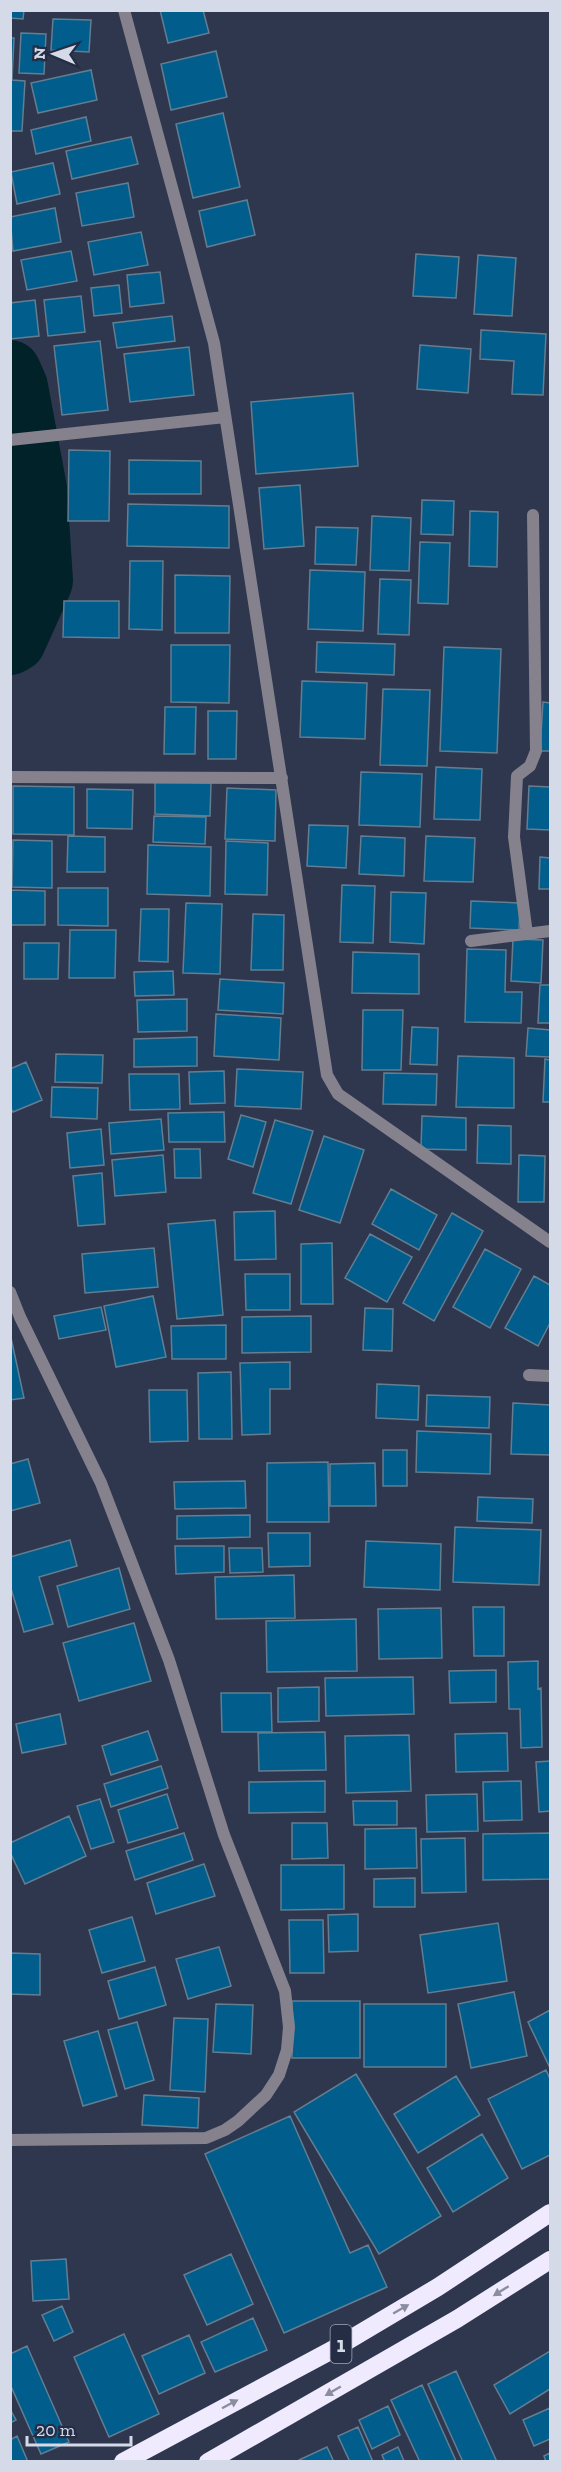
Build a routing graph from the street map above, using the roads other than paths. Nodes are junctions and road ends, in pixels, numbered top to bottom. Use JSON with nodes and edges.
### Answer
{"nodes":[{"id":1,"x":124,"y":10,"type":"edge"},
{"id":2,"x":225,"y":417,"type":"junction"},
{"id":3,"x":10,"y":440,"type":"edge"},
{"id":4,"x":533,"y":515,"type":"dead end"},
{"id":5,"x":10,"y":777,"type":"edge"},
{"id":6,"x":282,"y":778,"type":"junction"},
{"id":7,"x":550,"y":930,"type":"edge"},
{"id":8,"x":527,"y":934,"type":"junction"},
{"id":9,"x":471,"y":941,"type":"dead end"},
{"id":10,"x":550,"y":1242,"type":"edge"},
{"id":11,"x":10,"y":1292,"type":"edge"},
{"id":12,"x":529,"y":1375,"type":"dead end"},
{"id":13,"x":550,"y":1376,"type":"edge"},
{"id":14,"x":10,"y":2140,"type":"edge"},
{"id":15,"x":550,"y":2213,"type":"edge"},
{"id":16,"x":550,"y":2260,"type":"edge"},
{"id":17,"x":123,"y":2462,"type":"edge"},
{"id":18,"x":208,"y":2462,"type":"edge"}],
"edges":[{"from":1,"to":2,"type":"street"},
{"from":2,"to":3,"type":"street"},
{"from":2,"to":6,"type":"street"},
{"from":4,"to":8,"type":"street"},
{"from":5,"to":6,"type":"street"},
{"from":6,"to":10,"type":"street"},
{"from":7,"to":8,"type":"street"},
{"from":8,"to":9,"type":"street"},
{"from":11,"to":14,"type":"street"},
{"from":12,"to":13,"type":"street"},
{"from":17,"to":15,"type":"highway","number":"1","one_way":true},
{"from":16,"to":18,"type":"highway","number":"1","one_way":true}]}
